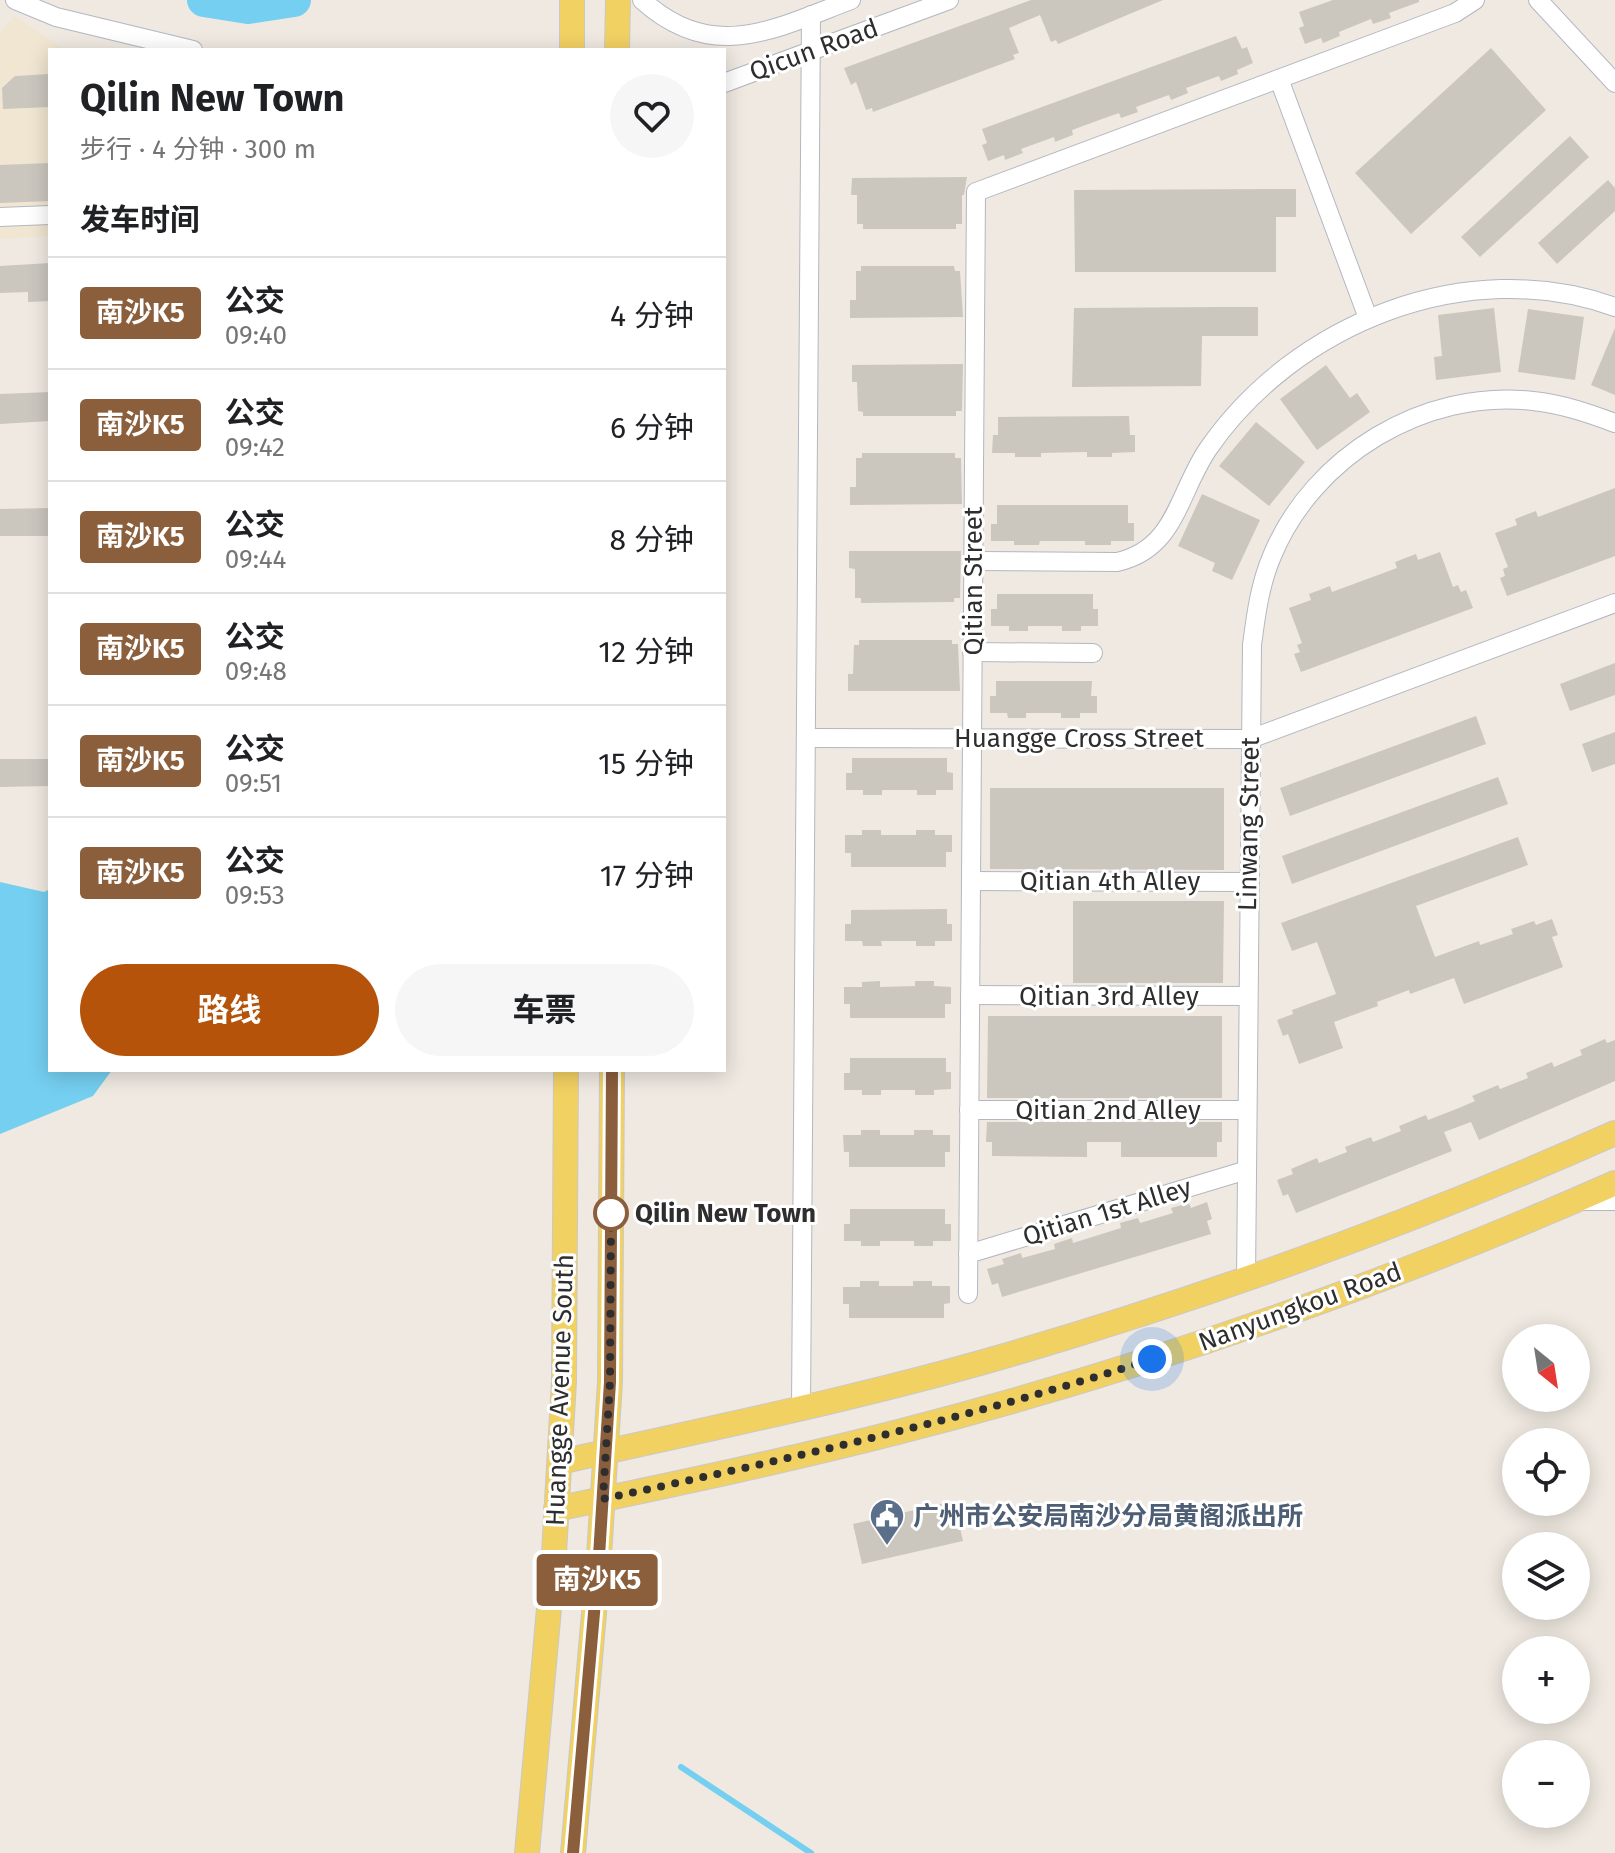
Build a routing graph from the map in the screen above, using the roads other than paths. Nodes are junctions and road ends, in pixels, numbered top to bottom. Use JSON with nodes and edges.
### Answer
{"nodes":[{"id":1,"x":15,"y":0,"type":"edge"},
{"id":2,"x":572,"y":0,"type":"edge"},
{"id":3,"x":618,"y":0,"type":"edge"},
{"id":4,"x":642,"y":0,"type":"edge"},
{"id":5,"x":851,"y":0,"type":"edge"},
{"id":6,"x":949,"y":0,"type":"edge"},
{"id":7,"x":1475,"y":0,"type":"edge"},
{"id":8,"x":1538,"y":0,"type":"edge"},
{"id":9,"x":811,"y":15,"type":"junction"},
{"id":10,"x":136,"y":44,"type":"edge"},
{"id":11,"x":174,"y":48,"type":"edge"},
{"id":12,"x":572,"y":48,"type":"edge"},
{"id":13,"x":617,"y":48,"type":"edge"},
{"id":14,"x":810,"y":52,"type":"junction"},
{"id":15,"x":1279,"y":79,"type":"junction"},
{"id":16,"x":726,"y":82,"type":"edge"},
{"id":17,"x":1615,"y":83,"type":"edge"},
{"id":18,"x":48,"y":215,"type":"edge"},
{"id":19,"x":0,"y":217,"type":"edge"},
{"id":20,"x":1615,"y":307,"type":"edge"},
{"id":21,"x":1368,"y":318,"type":"junction"},
{"id":22,"x":1615,"y":423,"type":"edge"},
{"id":23,"x":973,"y":561,"type":"junction"},
{"id":24,"x":1615,"y":603,"type":"edge"},
{"id":25,"x":972,"y":652,"type":"junction"},
{"id":26,"x":1093,"y":653,"type":"dead end"},
{"id":27,"x":806,"y":738,"type":"junction"},
{"id":28,"x":972,"y":738,"type":"junction"},
{"id":29,"x":1250,"y":739,"type":"junction"},
{"id":30,"x":971,"y":881,"type":"junction"},
{"id":31,"x":1248,"y":882,"type":"junction"},
{"id":32,"x":970,"y":995,"type":"junction"},
{"id":33,"x":1248,"y":996,"type":"junction"},
{"id":34,"x":566,"y":1072,"type":"edge"},
{"id":35,"x":612,"y":1072,"type":"edge"},
{"id":36,"x":969,"y":1110,"type":"junction"},
{"id":37,"x":1247,"y":1110,"type":"junction"},
{"id":38,"x":1615,"y":1133,"type":"edge"},
{"id":39,"x":1247,"y":1170,"type":"junction"},
{"id":40,"x":1615,"y":1183,"type":"edge"},
{"id":41,"x":1615,"y":1201,"type":"edge"},
{"id":42,"x":1554,"y":1210,"type":"junction"},
{"id":43,"x":968,"y":1254,"type":"junction"},
{"id":44,"x":1246,"y":1280,"type":"junction"},
{"id":45,"x":968,"y":1294,"type":"dead end"},
{"id":46,"x":801,"y":1409,"type":"junction"},
{"id":47,"x":606,"y":1452,"type":"junction"},
{"id":48,"x":560,"y":1462,"type":"junction"},
{"id":49,"x":603,"y":1499,"type":"junction"},
{"id":50,"x":556,"y":1509,"type":"junction"},
{"id":51,"x":527,"y":1853,"type":"edge"},
{"id":52,"x":573,"y":1853,"type":"edge"}],
"edges":[{"from":1,"to":10,"type":"street"},
{"from":2,"to":12,"type":"main road"},
{"from":3,"to":13,"type":"main road"},
{"from":4,"to":9,"type":"street","name":"Qicun Road"},
{"from":5,"to":9,"type":"street","name":"Qicun Road"},
{"from":6,"to":14,"type":"street","name":"Qicun Road"},
{"from":7,"to":15,"type":"street"},
{"from":8,"to":17,"type":"street"},
{"from":9,"to":14,"type":"street"},
{"from":10,"to":11,"type":"street"},
{"from":14,"to":16,"type":"street","name":"Qicun Road"},
{"from":14,"to":27,"type":"street"},
{"from":15,"to":21,"type":"street"},
{"from":15,"to":23,"type":"street","name":"Qitian Street"},
{"from":18,"to":19,"type":"street"},
{"from":20,"to":21,"type":"street"},
{"from":21,"to":23,"type":"street"},
{"from":22,"to":29,"type":"street","name":"Linwang Street"},
{"from":23,"to":25,"type":"street","name":"Qitian Street"},
{"from":24,"to":29,"type":"street","name":"Huangge Cross Street"},
{"from":25,"to":26,"type":"street"},
{"from":25,"to":28,"type":"street","name":"Qitian Street"},
{"from":27,"to":28,"type":"street","name":"Huangge Cross Street"},
{"from":27,"to":46,"type":"street"},
{"from":28,"to":29,"type":"street","name":"Huangge Cross Street"},
{"from":28,"to":30,"type":"street","name":"Qitian Street"},
{"from":29,"to":31,"type":"street","name":"Linwang Street"},
{"from":30,"to":31,"type":"street","name":"Qitian 4th Alley"},
{"from":30,"to":32,"type":"street","name":"Qitian Street"},
{"from":31,"to":33,"type":"street","name":"Linwang Street"},
{"from":32,"to":33,"type":"street","name":"Qitian 3rd Alley"},
{"from":32,"to":36,"type":"street","name":"Qitian Street"},
{"from":33,"to":37,"type":"street","name":"Linwang Street"},
{"from":34,"to":48,"type":"main road","name":"Huangge Avenue South"},
{"from":35,"to":47,"type":"main road","name":"Huangge Avenue South"},
{"from":36,"to":37,"type":"street","name":"Qitian 2nd Alley"},
{"from":36,"to":43,"type":"street","name":"Qitian Street"},
{"from":37,"to":39,"type":"street","name":"Linwang Street"},
{"from":38,"to":44,"type":"main road","name":"Nanyungkou Road"},
{"from":39,"to":43,"type":"street","name":"Qitian 1st Alley"},
{"from":39,"to":44,"type":"street","name":"Linwang Street"},
{"from":40,"to":42,"type":"main road","name":"Nanyungkou Road"},
{"from":41,"to":42,"type":"street"},
{"from":42,"to":49,"type":"main road","name":"Nanyungkou Road"},
{"from":43,"to":45,"type":"street","name":"Qitian Street"},
{"from":44,"to":46,"type":"main road","name":"Nanyungkou Road"},
{"from":46,"to":47,"type":"main road","name":"Nanyungkou Road"},
{"from":47,"to":48,"type":"main road","name":"Nanyungkou Road"},
{"from":47,"to":49,"type":"main road","name":"Huangge Avenue South"},
{"from":48,"to":50,"type":"main road","name":"Huangge Avenue South"},
{"from":49,"to":50,"type":"main road","name":"Nanyungkou Road"},
{"from":49,"to":52,"type":"main road","name":"Huangge Avenue South"},
{"from":50,"to":51,"type":"main road","name":"Huangge Avenue South"}]}
